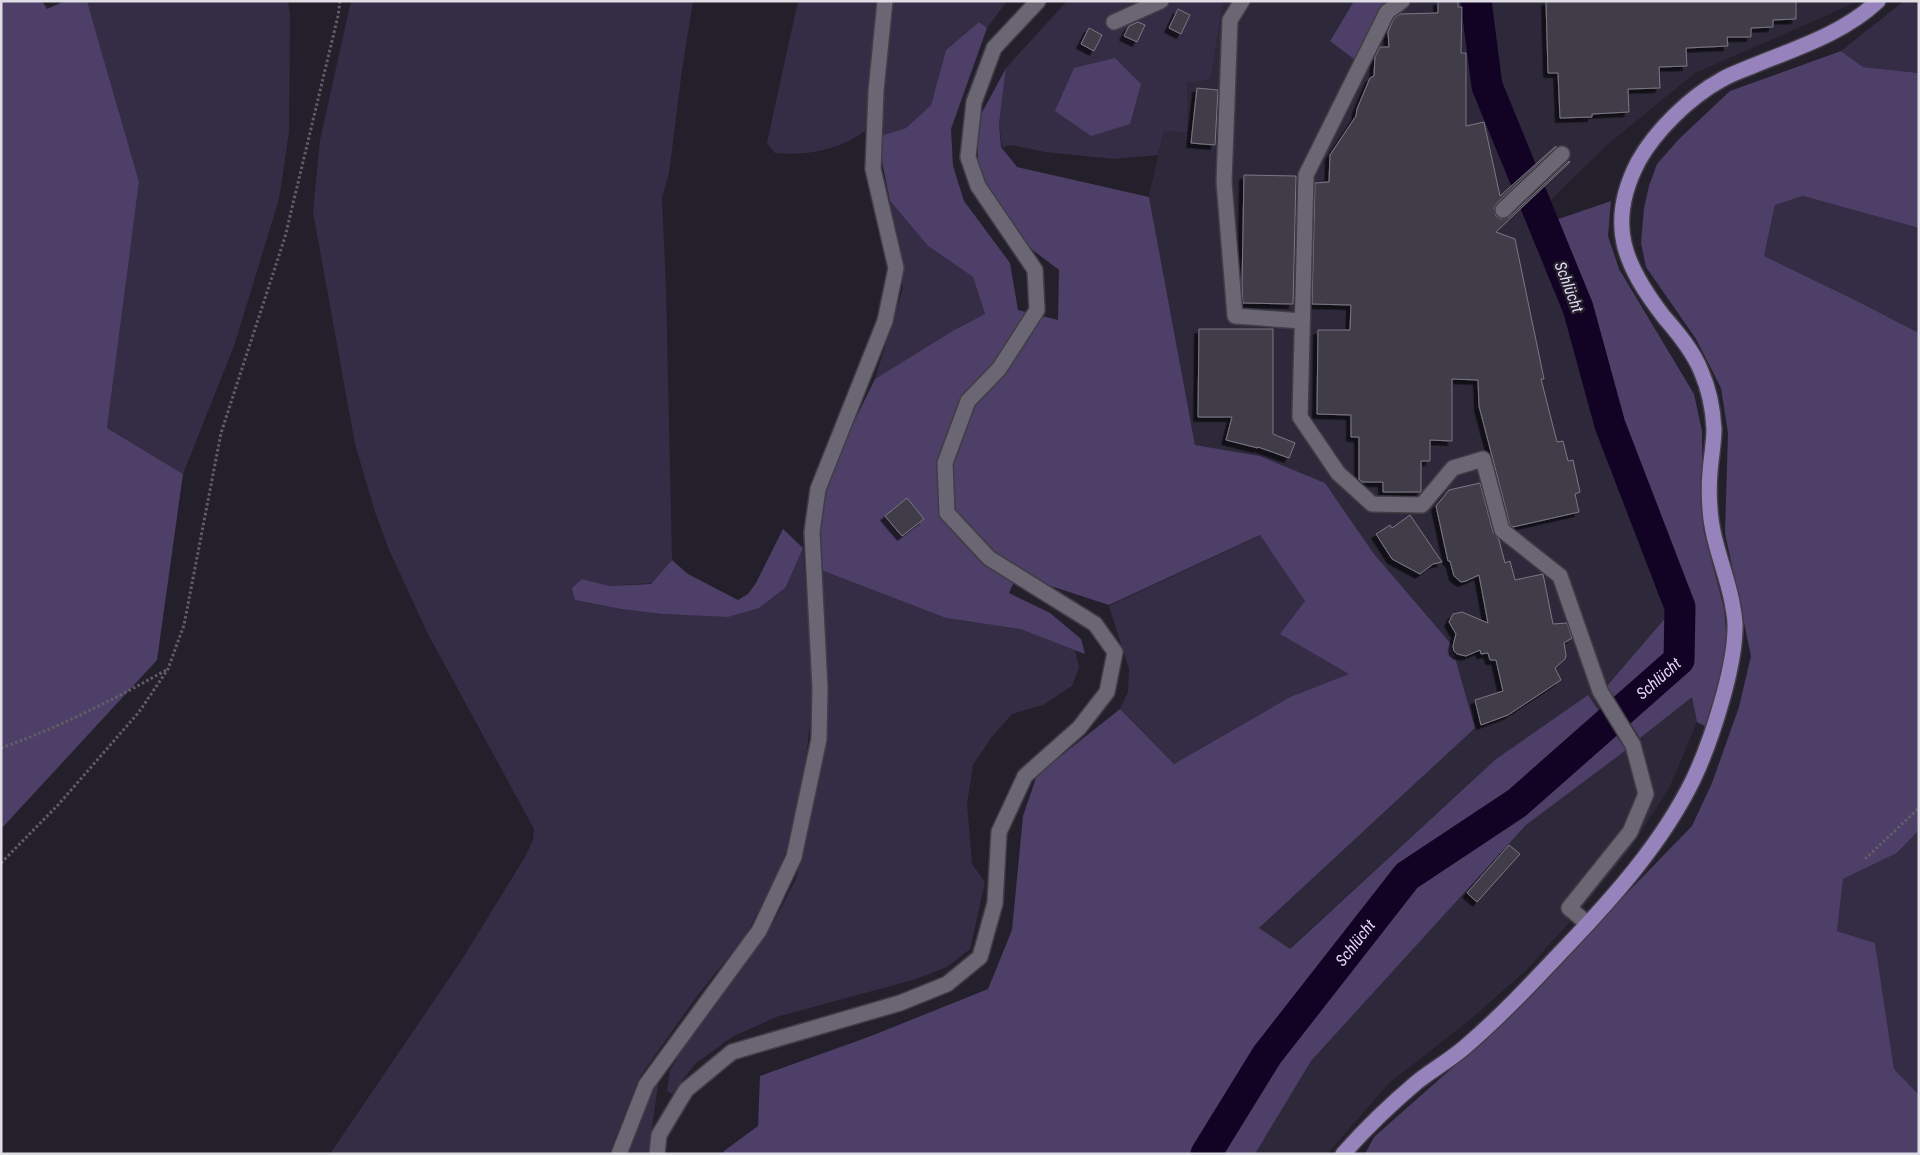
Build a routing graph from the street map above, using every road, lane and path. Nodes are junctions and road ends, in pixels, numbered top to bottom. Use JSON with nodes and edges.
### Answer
{"nodes":[{"id":1,"x":340,"y":1,"type":"edge"},
{"id":2,"x":885,"y":1,"type":"edge"},
{"id":3,"x":1038,"y":1,"type":"edge"},
{"id":4,"x":1161,"y":1,"type":"edge"},
{"id":5,"x":1242,"y":1,"type":"edge"},
{"id":6,"x":1402,"y":1,"type":"edge"},
{"id":7,"x":1878,"y":1,"type":"edge"},
{"id":8,"x":1114,"y":22,"type":"dead end"},
{"id":9,"x":1562,"y":154,"type":"dead end"},
{"id":10,"x":1503,"y":210,"type":"dead end"},
{"id":11,"x":1302,"y":320,"type":"junction"},
{"id":12,"x":168,"y":669,"type":"junction"},
{"id":13,"x":1,"y":748,"type":"edge"},
{"id":14,"x":1919,"y":808,"type":"edge"},
{"id":15,"x":1865,"y":859,"type":"dead end"},
{"id":16,"x":1,"y":863,"type":"edge"},
{"id":17,"x":1588,"y":924,"type":"junction"},
{"id":18,"x":619,"y":1154,"type":"edge"},
{"id":19,"x":657,"y":1154,"type":"edge"},
{"id":20,"x":1343,"y":1154,"type":"edge"}],
"edges":[{"from":1,"to":12,"type":"path"},
{"from":2,"to":18,"type":"street"},
{"from":3,"to":19,"type":"street"},
{"from":4,"to":8,"type":"street"},
{"from":5,"to":11,"type":"street"},
{"from":6,"to":11,"type":"street"},
{"from":7,"to":17,"type":"main road"},
{"from":9,"to":10,"type":"street"},
{"from":11,"to":17,"type":"street"},
{"from":12,"to":13,"type":"path"},
{"from":12,"to":16,"type":"path"},
{"from":14,"to":15,"type":"path"},
{"from":17,"to":20,"type":"main road"}]}
